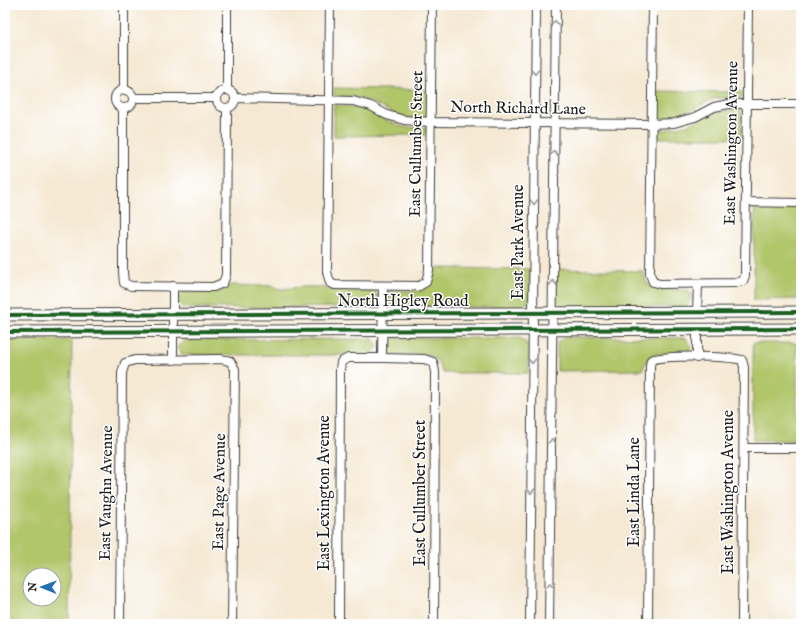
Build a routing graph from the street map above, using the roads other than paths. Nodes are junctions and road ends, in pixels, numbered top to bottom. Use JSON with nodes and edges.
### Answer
{"nodes":[{"id":1,"x":124,"y":5,"type":"edge"},
{"id":2,"x":227,"y":5,"type":"edge"},
{"id":3,"x":330,"y":5,"type":"edge"},
{"id":4,"x":432,"y":5,"type":"edge"},
{"id":5,"x":536,"y":5,"type":"edge"},
{"id":6,"x":556,"y":5,"type":"edge"},
{"id":7,"x":653,"y":5,"type":"edge"},
{"id":8,"x":748,"y":5,"type":"edge"},
{"id":9,"x":124,"y":89,"type":"junction"},
{"id":10,"x":226,"y":90,"type":"junction"},
{"id":11,"x":134,"y":98,"type":"junction"},
{"id":12,"x":217,"y":98,"type":"junction"},
{"id":13,"x":236,"y":98,"type":"junction"},
{"id":14,"x":329,"y":100,"type":"junction"},
{"id":15,"x":747,"y":103,"type":"junction"},
{"id":16,"x":801,"y":104,"type":"edge"},
{"id":17,"x":123,"y":108,"type":"junction"},
{"id":18,"x":227,"y":109,"type":"junction"},
{"id":19,"x":431,"y":122,"type":"junction"},
{"id":20,"x":534,"y":123,"type":"junction"},
{"id":21,"x":555,"y":123,"type":"junction"},
{"id":22,"x":652,"y":124,"type":"junction"},
{"id":23,"x":746,"y":202,"type":"junction"},
{"id":24,"x":801,"y":203,"type":"edge"},
{"id":25,"x":698,"y":284,"type":"junction"},
{"id":26,"x":173,"y":286,"type":"junction"},
{"id":27,"x":383,"y":286,"type":"junction"},
{"id":28,"x":801,"y":312,"type":"edge"},
{"id":29,"x":553,"y":313,"type":"junction"},
{"id":30,"x":697,"y":313,"type":"junction"},
{"id":31,"x":383,"y":314,"type":"junction"},
{"id":32,"x":533,"y":314,"type":"junction"},
{"id":33,"x":5,"y":315,"type":"edge"},
{"id":34,"x":173,"y":315,"type":"junction"},
{"id":35,"x":697,"y":329,"type":"junction"},
{"id":36,"x":801,"y":329,"type":"edge"},
{"id":37,"x":532,"y":330,"type":"junction"},
{"id":38,"x":553,"y":330,"type":"junction"},
{"id":39,"x":383,"y":331,"type":"junction"},
{"id":40,"x":5,"y":332,"type":"edge"},
{"id":41,"x":172,"y":332,"type":"junction"},
{"id":42,"x":382,"y":358,"type":"junction"},
{"id":43,"x":696,"y":358,"type":"junction"},
{"id":44,"x":173,"y":360,"type":"junction"},
{"id":45,"x":744,"y":448,"type":"junction"},
{"id":46,"x":801,"y":448,"type":"edge"},
{"id":47,"x":120,"y":624,"type":"edge"},
{"id":48,"x":232,"y":624,"type":"edge"},
{"id":49,"x":339,"y":624,"type":"edge"},
{"id":50,"x":434,"y":624,"type":"edge"},
{"id":51,"x":530,"y":624,"type":"edge"},
{"id":52,"x":549,"y":624,"type":"edge"},
{"id":53,"x":648,"y":624,"type":"edge"},
{"id":54,"x":742,"y":624,"type":"edge"}],
"edges":[{"from":1,"to":9,"type":"street"},
{"from":2,"to":10,"type":"street"},
{"from":3,"to":14,"type":"street"},
{"from":4,"to":19,"type":"street","name":"East Cullumber Street"},
{"from":5,"to":20,"type":"street","name":"East Park Avenue","one_way":true},
{"from":21,"to":6,"type":"street","one_way":true},
{"from":7,"to":22,"type":"street"},
{"from":8,"to":15,"type":"street","name":"East Washington Avenue"},
{"from":9,"to":11,"type":"street"},
{"from":9,"to":17,"type":"street"},
{"from":10,"to":12,"type":"street"},
{"from":10,"to":13,"type":"street"},
{"from":11,"to":12,"type":"street"},
{"from":11,"to":17,"type":"street"},
{"from":12,"to":18,"type":"street"},
{"from":13,"to":14,"type":"street","name":"North Richard Lane"},
{"from":13,"to":18,"type":"street"},
{"from":14,"to":19,"type":"street","name":"North Richard Lane"},
{"from":14,"to":27,"type":"street"},
{"from":15,"to":16,"type":"street","name":"North Richard Lane"},
{"from":15,"to":22,"type":"street","name":"North Richard Lane"},
{"from":15,"to":23,"type":"street","name":"East Washington Avenue"},
{"from":17,"to":26,"type":"street"},
{"from":18,"to":26,"type":"street"},
{"from":19,"to":20,"type":"street","name":"North Richard Lane"},
{"from":19,"to":27,"type":"street","name":"East Cullumber Street"},
{"from":20,"to":21,"type":"street","name":"North Richard Lane"},
{"from":20,"to":32,"type":"street","name":"East Park Avenue","one_way":true},
{"from":21,"to":22,"type":"street","name":"North Richard Lane"},
{"from":29,"to":21,"type":"street","one_way":true},
{"from":22,"to":25,"type":"street"},
{"from":23,"to":24,"type":"street"},
{"from":23,"to":25,"type":"street","name":"East Washington Avenue"},
{"from":25,"to":30,"type":"street"},
{"from":26,"to":34,"type":"street"},
{"from":27,"to":31,"type":"street"},
{"from":28,"to":30,"type":"main road","name":"North Higley Road"},
{"from":29,"to":30,"type":"main road","name":"North Higley Road"},
{"from":29,"to":32,"type":"main road","name":"North Higley Road"},
{"from":29,"to":38,"type":"street"},
{"from":31,"to":32,"type":"main road","name":"North Higley Road"},
{"from":31,"to":34,"type":"main road","name":"North Higley Road"},
{"from":31,"to":39,"type":"street"},
{"from":32,"to":37,"type":"street","name":"East Park Avenue"},
{"from":33,"to":34,"type":"main road","name":"North Higley Road"},
{"from":34,"to":41,"type":"street"},
{"from":35,"to":36,"type":"main road","name":"North Higley Road"},
{"from":35,"to":38,"type":"main road","name":"North Higley Road"},
{"from":35,"to":43,"type":"street"},
{"from":37,"to":38,"type":"main road","name":"North Higley Road"},
{"from":37,"to":39,"type":"main road","name":"North Higley Road"},
{"from":37,"to":51,"type":"street","name":"East Park Avenue","one_way":true},
{"from":52,"to":38,"type":"street","one_way":true},
{"from":39,"to":41,"type":"main road","name":"North Higley Road"},
{"from":39,"to":42,"type":"street"},
{"from":40,"to":41,"type":"main road","name":"North Higley Road"},
{"from":41,"to":44,"type":"street"},
{"from":42,"to":49,"type":"street","name":"East Lexington Avenue"},
{"from":42,"to":50,"type":"street","name":"East Cullumber Street"},
{"from":43,"to":45,"type":"street","name":"East Washington Avenue"},
{"from":43,"to":53,"type":"street","name":"East Linda Lane"},
{"from":44,"to":47,"type":"street","name":"East Vaughn Avenue"},
{"from":44,"to":48,"type":"street","name":"East Page Avenue"},
{"from":45,"to":46,"type":"street"},
{"from":45,"to":54,"type":"street","name":"East Washington Avenue"}]}
